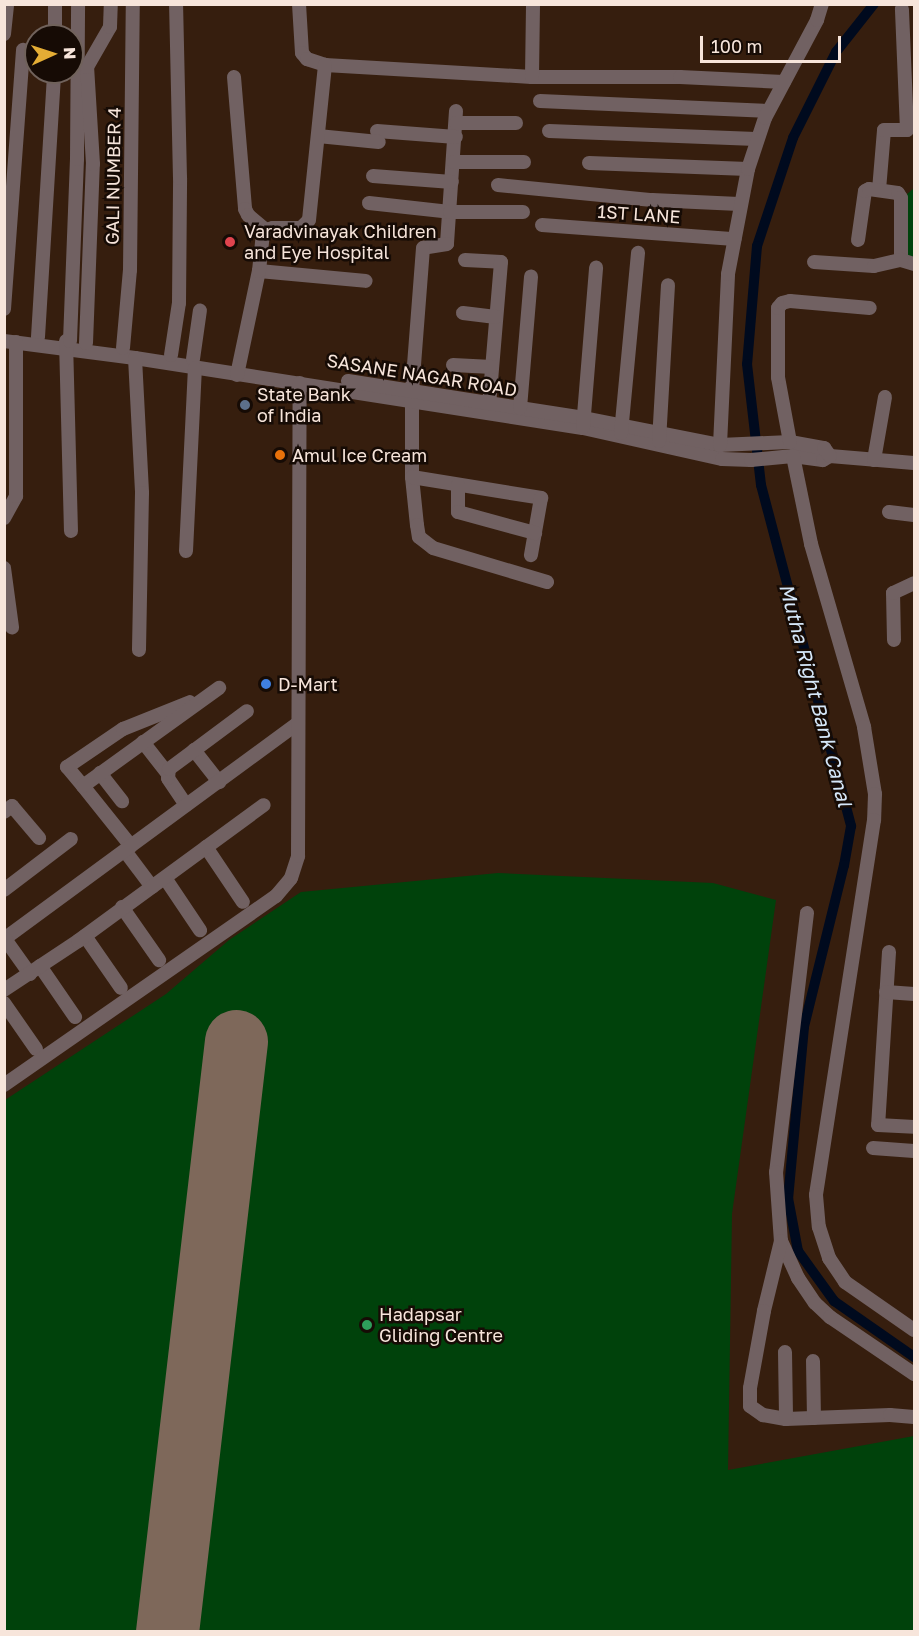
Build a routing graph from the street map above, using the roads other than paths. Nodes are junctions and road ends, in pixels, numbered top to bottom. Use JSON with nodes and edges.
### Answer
{"nodes":[{"id":1,"x":6,"y":4,"type":"edge"},
{"id":2,"x":55,"y":4,"type":"edge"},
{"id":3,"x":78,"y":4,"type":"edge"},
{"id":4,"x":111,"y":4,"type":"edge"},
{"id":5,"x":133,"y":4,"type":"edge"},
{"id":6,"x":176,"y":4,"type":"edge"},
{"id":7,"x":298,"y":4,"type":"edge"},
{"id":8,"x":533,"y":4,"type":"edge"},
{"id":9,"x":822,"y":4,"type":"edge"},
{"id":10,"x":902,"y":9,"type":"dead end"},
{"id":11,"x":55,"y":24,"type":"edge"},
{"id":12,"x":4,"y":34,"type":"edge"},
{"id":13,"x":23,"y":50,"type":"dead end"},
{"id":14,"x":325,"y":64,"type":"junction"},
{"id":15,"x":234,"y":77,"type":"dead end"},
{"id":16,"x":532,"y":77,"type":"junction"},
{"id":17,"x":784,"y":82,"type":"junction"},
{"id":18,"x":53,"y":84,"type":"edge"},
{"id":19,"x":540,"y":101,"type":"dead end"},
{"id":20,"x":768,"y":111,"type":"junction"},
{"id":21,"x":516,"y":123,"type":"dead end"},
{"id":22,"x":456,"y":124,"type":"junction"},
{"id":23,"x":549,"y":131,"type":"dead end"},
{"id":24,"x":318,"y":136,"type":"junction"},
{"id":25,"x":756,"y":140,"type":"junction"},
{"id":26,"x":454,"y":162,"type":"junction"},
{"id":27,"x":524,"y":162,"type":"dead end"},
{"id":28,"x":589,"y":163,"type":"dead end"},
{"id":29,"x":747,"y":169,"type":"junction"},
{"id":30,"x":373,"y":176,"type":"dead end"},
{"id":31,"x":452,"y":182,"type":"junction"},
{"id":32,"x":498,"y":185,"type":"dead end"},
{"id":33,"x":879,"y":190,"type":"junction"},
{"id":34,"x":369,"y":203,"type":"dead end"},
{"id":35,"x":739,"y":204,"type":"junction"},
{"id":36,"x":450,"y":212,"type":"junction"},
{"id":37,"x":523,"y":212,"type":"dead end"},
{"id":38,"x":542,"y":225,"type":"dead end"},
{"id":39,"x":266,"y":230,"type":"junction"},
{"id":40,"x":734,"y":239,"type":"junction"},
{"id":41,"x":858,"y":240,"type":"dead end"},
{"id":42,"x":638,"y":253,"type":"dead end"},
{"id":43,"x":465,"y":260,"type":"dead end"},
{"id":44,"x":814,"y":262,"type":"dead end"},
{"id":45,"x":908,"y":262,"type":"edge"},
{"id":46,"x":596,"y":268,"type":"dead end"},
{"id":47,"x":259,"y":271,"type":"junction"},
{"id":48,"x":531,"y":276,"type":"dead end"},
{"id":49,"x":366,"y":281,"type":"dead end"},
{"id":50,"x":668,"y":285,"type":"dead end"},
{"id":51,"x":870,"y":308,"type":"dead end"},
{"id":52,"x":4,"y":309,"type":"edge"},
{"id":53,"x":200,"y":310,"type":"dead end"},
{"id":54,"x":463,"y":313,"type":"dead end"},
{"id":55,"x":496,"y":317,"type":"junction"},
{"id":56,"x":4,"y":333,"type":"edge"},
{"id":57,"x":38,"y":337,"type":"junction"},
{"id":58,"x":10,"y":342,"type":"edge"},
{"id":59,"x":67,"y":343,"type":"junction"},
{"id":60,"x":86,"y":343,"type":"junction"},
{"id":61,"x":123,"y":348,"type":"junction"},
{"id":62,"x":171,"y":355,"type":"junction"},
{"id":63,"x":135,"y":358,"type":"junction"},
{"id":64,"x":194,"y":363,"type":"junction"},
{"id":65,"x":453,"y":365,"type":"dead end"},
{"id":66,"x":492,"y":367,"type":"junction"},
{"id":67,"x":238,"y":370,"type":"junction"},
{"id":68,"x":300,"y":383,"type":"junction"},
{"id":69,"x":412,"y":396,"type":"junction"},
{"id":70,"x":885,"y":397,"type":"dead end"},
{"id":71,"x":489,"y":404,"type":"junction"},
{"id":72,"x":520,"y":408,"type":"junction"},
{"id":73,"x":584,"y":423,"type":"junction"},
{"id":74,"x":622,"y":430,"type":"junction"},
{"id":75,"x":659,"y":439,"type":"junction"},
{"id":76,"x":720,"y":445,"type":"junction"},
{"id":77,"x":791,"y":449,"type":"junction"},
{"id":78,"x":874,"y":460,"type":"junction"},
{"id":79,"x":915,"y":463,"type":"edge"},
{"id":80,"x":412,"y":477,"type":"junction"},
{"id":81,"x":458,"y":485,"type":"junction"},
{"id":82,"x":889,"y":512,"type":"dead end"},
{"id":83,"x":915,"y":515,"type":"edge"},
{"id":84,"x":4,"y":518,"type":"edge"},
{"id":85,"x":71,"y":531,"type":"dead end"},
{"id":86,"x":535,"y":533,"type":"junction"},
{"id":87,"x":186,"y":551,"type":"dead end"},
{"id":88,"x":531,"y":555,"type":"dead end"},
{"id":89,"x":4,"y":568,"type":"edge"},
{"id":90,"x":547,"y":582,"type":"dead end"},
{"id":91,"x":915,"y":583,"type":"edge"},
{"id":92,"x":12,"y":627,"type":"dead end"},
{"id":93,"x":894,"y":640,"type":"dead end"},
{"id":94,"x":140,"y":650,"type":"dead end"},
{"id":95,"x":219,"y":688,"type":"dead end"},
{"id":96,"x":204,"y":698,"type":"junction"},
{"id":97,"x":247,"y":711,"type":"dead end"},
{"id":98,"x":297,"y":724,"type":"junction"},
{"id":99,"x":143,"y":742,"type":"junction"},
{"id":100,"x":194,"y":750,"type":"junction"},
{"id":101,"x":100,"y":773,"type":"junction"},
{"id":102,"x":167,"y":773,"type":"junction"},
{"id":103,"x":219,"y":782,"type":"junction"},
{"id":104,"x":83,"y":786,"type":"junction"},
{"id":105,"x":122,"y":801,"type":"dead end"},
{"id":106,"x":186,"y":805,"type":"junction"},
{"id":107,"x":264,"y":805,"type":"dead end"},
{"id":108,"x":4,"y":812,"type":"edge"},
{"id":109,"x":39,"y":838,"type":"dead end"},
{"id":110,"x":71,"y":839,"type":"dead end"},
{"id":111,"x":206,"y":847,"type":"junction"},
{"id":112,"x":128,"y":848,"type":"junction"},
{"id":113,"x":165,"y":878,"type":"junction"},
{"id":114,"x":152,"y":887,"type":"junction"},
{"id":115,"x":4,"y":890,"type":"edge"},
{"id":116,"x":243,"y":902,"type":"dead end"},
{"id":117,"x":122,"y":907,"type":"junction"},
{"id":118,"x":807,"y":913,"type":"dead end"},
{"id":119,"x":200,"y":930,"type":"dead end"},
{"id":120,"x":85,"y":936,"type":"junction"},
{"id":121,"x":5,"y":939,"type":"edge"},
{"id":122,"x":889,"y":952,"type":"dead end"},
{"id":123,"x":159,"y":960,"type":"dead end"},
{"id":124,"x":35,"y":970,"type":"junction"},
{"id":125,"x":121,"y":988,"type":"dead end"},
{"id":126,"x":4,"y":990,"type":"edge"},
{"id":127,"x":886,"y":992,"type":"junction"},
{"id":128,"x":915,"y":994,"type":"edge"},
{"id":129,"x":4,"y":1003,"type":"edge"},
{"id":130,"x":75,"y":1017,"type":"dead end"},
{"id":131,"x":36,"y":1049,"type":"dead end"},
{"id":132,"x":4,"y":1085,"type":"edge"},
{"id":133,"x":915,"y":1127,"type":"edge"},
{"id":134,"x":873,"y":1148,"type":"dead end"},
{"id":135,"x":915,"y":1151,"type":"edge"},
{"id":136,"x":781,"y":1241,"type":"junction"},
{"id":137,"x":915,"y":1330,"type":"edge"},
{"id":138,"x":784,"y":1352,"type":"dead end"},
{"id":139,"x":813,"y":1361,"type":"dead end"},
{"id":140,"x":915,"y":1374,"type":"edge"},
{"id":141,"x":915,"y":1417,"type":"edge"},
{"id":142,"x":814,"y":1418,"type":"junction"},
{"id":143,"x":786,"y":1419,"type":"junction"}],
"edges":[{"from":1,"to":12,"type":"street"},
{"from":2,"to":11,"type":"street"},
{"from":3,"to":59,"type":"street"},
{"from":4,"to":60,"type":"street"},
{"from":5,"to":61,"type":"street","name":"GALI NUMBER 4"},
{"from":6,"to":62,"type":"street"},
{"from":7,"to":14,"type":"street"},
{"from":8,"to":16,"type":"street"},
{"from":9,"to":17,"type":"street"},
{"from":10,"to":33,"type":"street"},
{"from":13,"to":52,"type":"street"},
{"from":14,"to":16,"type":"street"},
{"from":14,"to":24,"type":"street"},
{"from":15,"to":39,"type":"street"},
{"from":16,"to":17,"type":"street"},
{"from":17,"to":20,"type":"street"},
{"from":18,"to":57,"type":"street"},
{"from":19,"to":20,"type":"street"},
{"from":20,"to":25,"type":"street"},
{"from":21,"to":22,"type":"street"},
{"from":22,"to":24,"type":"street"},
{"from":22,"to":26,"type":"street"},
{"from":23,"to":25,"type":"street"},
{"from":24,"to":39,"type":"street"},
{"from":25,"to":29,"type":"street"},
{"from":26,"to":27,"type":"street"},
{"from":26,"to":31,"type":"street"},
{"from":28,"to":29,"type":"street"},
{"from":29,"to":35,"type":"street"},
{"from":30,"to":31,"type":"street"},
{"from":31,"to":36,"type":"street"},
{"from":32,"to":35,"type":"street"},
{"from":33,"to":41,"type":"street"},
{"from":33,"to":45,"type":"street"},
{"from":34,"to":36,"type":"street"},
{"from":35,"to":40,"type":"street"},
{"from":36,"to":37,"type":"street"},
{"from":36,"to":69,"type":"street"},
{"from":38,"to":40,"type":"street","name":"1ST LANE"},
{"from":39,"to":47,"type":"street"},
{"from":40,"to":76,"type":"street"},
{"from":42,"to":74,"type":"street"},
{"from":43,"to":55,"type":"street"},
{"from":44,"to":45,"type":"street"},
{"from":46,"to":73,"type":"street"},
{"from":47,"to":49,"type":"street"},
{"from":47,"to":67,"type":"street"},
{"from":48,"to":72,"type":"street"},
{"from":50,"to":75,"type":"street"},
{"from":51,"to":77,"type":"street"},
{"from":53,"to":64,"type":"street"},
{"from":54,"to":55,"type":"street"},
{"from":55,"to":66,"type":"street"},
{"from":56,"to":57,"type":"street","name":"SASANE NAGAR ROAD"},
{"from":57,"to":59,"type":"street","name":"SASANE NAGAR ROAD"},
{"from":58,"to":59,"type":"street","name":"SASANE NAGAR ROAD"},
{"from":58,"to":84,"type":"street"},
{"from":59,"to":60,"type":"street","name":"SASANE NAGAR ROAD"},
{"from":59,"to":63,"type":"street","name":"SASANE NAGAR ROAD"},
{"from":59,"to":85,"type":"street"},
{"from":60,"to":61,"type":"street","name":"SASANE NAGAR ROAD"},
{"from":61,"to":62,"type":"street","name":"SASANE NAGAR ROAD"},
{"from":62,"to":64,"type":"street","name":"SASANE NAGAR ROAD"},
{"from":63,"to":64,"type":"street","name":"SASANE NAGAR ROAD"},
{"from":63,"to":94,"type":"street"},
{"from":64,"to":67,"type":"street","name":"SASANE NAGAR ROAD"},
{"from":64,"to":87,"type":"street"},
{"from":65,"to":66,"type":"street"},
{"from":66,"to":71,"type":"street"},
{"from":67,"to":68,"type":"street","name":"SASANE NAGAR ROAD"},
{"from":67,"to":69,"type":"street","name":"SASANE NAGAR ROAD"},
{"from":68,"to":69,"type":"street","name":"SASANE NAGAR ROAD"},
{"from":68,"to":98,"type":"street"},
{"from":69,"to":71,"type":"street","name":"SASANE NAGAR ROAD"},
{"from":69,"to":73,"type":"street","name":"SASANE NAGAR ROAD"},
{"from":69,"to":80,"type":"street"},
{"from":70,"to":78,"type":"street"},
{"from":71,"to":72,"type":"street","name":"SASANE NAGAR ROAD"},
{"from":72,"to":73,"type":"street","name":"SASANE NAGAR ROAD"},
{"from":73,"to":74,"type":"street","name":"SASANE NAGAR ROAD"},
{"from":74,"to":75,"type":"street","name":"SASANE NAGAR ROAD"},
{"from":75,"to":76,"type":"street","name":"SASANE NAGAR ROAD"},
{"from":75,"to":77,"type":"street","name":"SASANE NAGAR ROAD"},
{"from":76,"to":77,"type":"street","name":"SASANE NAGAR ROAD"},
{"from":77,"to":78,"type":"street","name":"SASANE NAGAR ROAD"},
{"from":77,"to":137,"type":"street"},
{"from":78,"to":79,"type":"street","name":"SASANE NAGAR ROAD"},
{"from":80,"to":81,"type":"street"},
{"from":80,"to":90,"type":"street"},
{"from":81,"to":86,"type":"street"},
{"from":81,"to":86,"type":"street"},
{"from":82,"to":83,"type":"street"},
{"from":86,"to":88,"type":"street"},
{"from":89,"to":92,"type":"street"},
{"from":91,"to":93,"type":"street"},
{"from":95,"to":96,"type":"street"},
{"from":96,"to":99,"type":"street"},
{"from":96,"to":104,"type":"street"},
{"from":97,"to":100,"type":"street"},
{"from":98,"to":103,"type":"street"},
{"from":98,"to":132,"type":"street"},
{"from":99,"to":101,"type":"street"},
{"from":99,"to":102,"type":"street"},
{"from":100,"to":102,"type":"street"},
{"from":100,"to":103,"type":"street"},
{"from":101,"to":104,"type":"street"},
{"from":101,"to":105,"type":"street"},
{"from":102,"to":106,"type":"street"},
{"from":103,"to":106,"type":"street"},
{"from":104,"to":112,"type":"street"},
{"from":106,"to":112,"type":"street"},
{"from":107,"to":111,"type":"street"},
{"from":108,"to":109,"type":"street"},
{"from":110,"to":115,"type":"street"},
{"from":111,"to":113,"type":"street"},
{"from":111,"to":116,"type":"street"},
{"from":112,"to":114,"type":"street"},
{"from":112,"to":121,"type":"street"},
{"from":113,"to":114,"type":"street"},
{"from":113,"to":119,"type":"street"},
{"from":114,"to":117,"type":"street"},
{"from":117,"to":120,"type":"street"},
{"from":117,"to":123,"type":"street"},
{"from":118,"to":136,"type":"street"},
{"from":120,"to":124,"type":"street"},
{"from":120,"to":125,"type":"street"},
{"from":121,"to":124,"type":"street"},
{"from":122,"to":127,"type":"street"},
{"from":124,"to":126,"type":"street"},
{"from":124,"to":130,"type":"street"},
{"from":127,"to":128,"type":"street"},
{"from":127,"to":133,"type":"street"},
{"from":129,"to":131,"type":"street"},
{"from":134,"to":135,"type":"street"},
{"from":136,"to":140,"type":"street"},
{"from":136,"to":143,"type":"street"},
{"from":138,"to":143,"type":"street"},
{"from":139,"to":142,"type":"street"},
{"from":141,"to":142,"type":"street"},
{"from":142,"to":143,"type":"street"}]}
